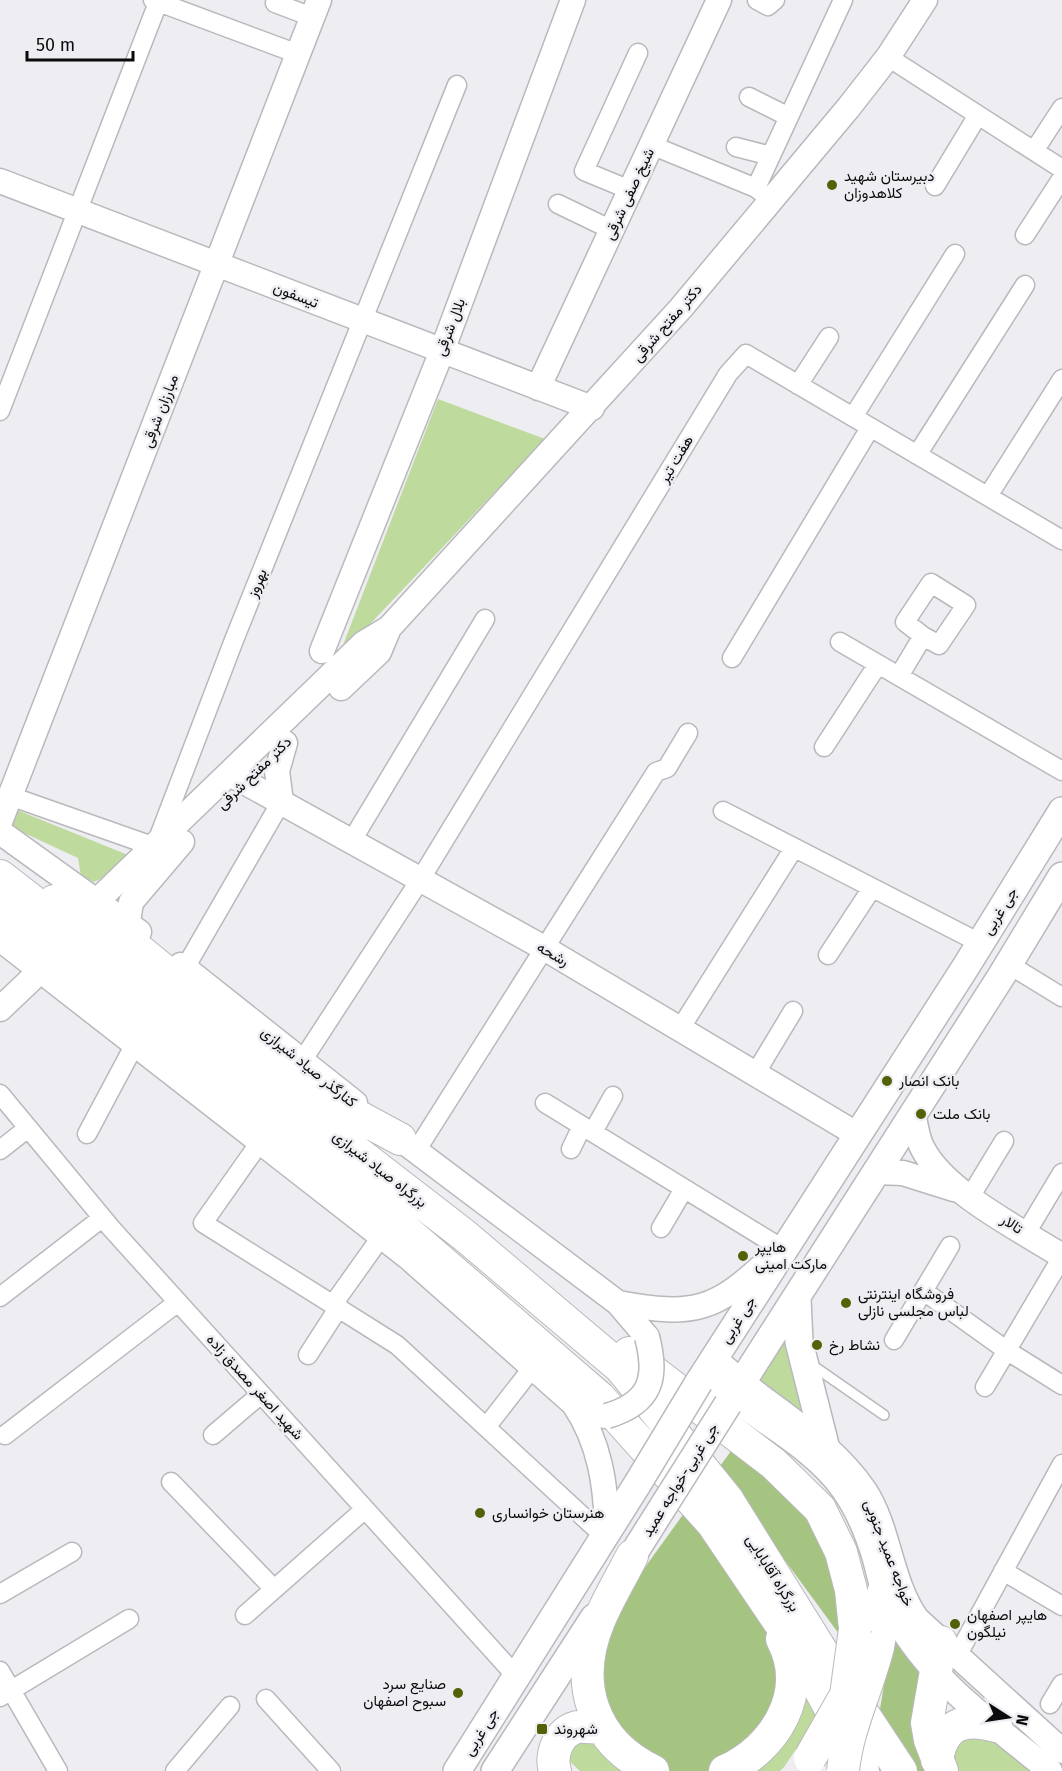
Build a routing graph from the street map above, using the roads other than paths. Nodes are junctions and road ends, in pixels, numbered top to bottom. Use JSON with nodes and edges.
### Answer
{"nodes":[{"id":1,"x":573,"y":0,"type":"edge"},
{"id":2,"x":719,"y":0,"type":"edge"},
{"id":3,"x":757,"y":0,"type":"edge"},
{"id":4,"x":775,"y":0,"type":"edge"},
{"id":5,"x":843,"y":0,"type":"edge"},
{"id":6,"x":925,"y":0,"type":"edge"},
{"id":7,"x":157,"y":1,"type":"edge"},
{"id":8,"x":276,"y":3,"type":"dead end"},
{"id":9,"x":316,"y":9,"type":"edge"},
{"id":10,"x":298,"y":54,"type":"junction"},
{"id":11,"x":638,"y":54,"type":"dead end"},
{"id":12,"x":888,"y":57,"type":"junction"},
{"id":13,"x":457,"y":85,"type":"dead end"},
{"id":14,"x":749,"y":96,"type":"dead end"},
{"id":15,"x":1062,"y":108,"type":"edge"},
{"id":16,"x":978,"y":116,"type":"junction"},
{"id":17,"x":789,"y":117,"type":"junction"},
{"id":18,"x":651,"y":145,"type":"junction"},
{"id":19,"x":736,"y":147,"type":"dead end"},
{"id":20,"x":1034,"y":151,"type":"junction"},
{"id":21,"x":771,"y":156,"type":"junction"},
{"id":22,"x":1062,"y":170,"type":"edge"},
{"id":23,"x":1062,"y":178,"type":"edge"},
{"id":24,"x":0,"y":181,"type":"edge"},
{"id":25,"x":935,"y":186,"type":"dead end"},
{"id":26,"x":630,"y":190,"type":"junction"},
{"id":27,"x":764,"y":195,"type":"junction"},
{"id":28,"x":558,"y":204,"type":"dead end"},
{"id":29,"x":76,"y":211,"type":"junction"},
{"id":30,"x":612,"y":230,"type":"junction"},
{"id":31,"x":1024,"y":235,"type":"dead end"},
{"id":32,"x":955,"y":254,"type":"dead end"},
{"id":33,"x":216,"y":264,"type":"junction"},
{"id":34,"x":1025,"y":285,"type":"dead end"},
{"id":35,"x":361,"y":320,"type":"junction"},
{"id":36,"x":829,"y":337,"type":"dead end"},
{"id":37,"x":442,"y":351,"type":"junction"},
{"id":38,"x":1062,"y":378,"type":"edge"},
{"id":39,"x":798,"y":385,"type":"junction"},
{"id":40,"x":538,"y":388,"type":"junction"},
{"id":41,"x":592,"y":408,"type":"junction"},
{"id":42,"x":0,"y":411,"type":"edge"},
{"id":43,"x":853,"y":417,"type":"junction"},
{"id":44,"x":870,"y":428,"type":"junction"},
{"id":45,"x":917,"y":455,"type":"junction"},
{"id":46,"x":987,"y":496,"type":"junction"},
{"id":47,"x":1062,"y":540,"type":"edge"},
{"id":48,"x":485,"y":619,"type":"dead end"},
{"id":49,"x":389,"y":628,"type":"junction"},
{"id":50,"x":923,"y":636,"type":"dead end"},
{"id":51,"x":840,"y":642,"type":"dead end"},
{"id":52,"x":322,"y":651,"type":"dead end"},
{"id":53,"x":732,"y":658,"type":"dead end"},
{"id":54,"x":878,"y":664,"type":"junction"},
{"id":55,"x":899,"y":676,"type":"junction"},
{"id":56,"x":688,"y":734,"type":"dead end"},
{"id":57,"x":285,"y":743,"type":"junction"},
{"id":58,"x":824,"y":747,"type":"dead end"},
{"id":59,"x":1062,"y":771,"type":"edge"},
{"id":60,"x":237,"y":778,"type":"junction"},
{"id":61,"x":10,"y":796,"type":"junction"},
{"id":62,"x":281,"y":802,"type":"junction"},
{"id":63,"x":723,"y":811,"type":"dead end"},
{"id":64,"x":1062,"y":811,"type":"edge"},
{"id":65,"x":0,"y":822,"type":"edge"},
{"id":66,"x":0,"y":832,"type":"edge"},
{"id":67,"x":351,"y":842,"type":"junction"},
{"id":68,"x":794,"y":848,"type":"junction"},
{"id":69,"x":161,"y":852,"type":"junction"},
{"id":70,"x":0,"y":875,"type":"edge"},
{"id":71,"x":1062,"y":876,"type":"edge"},
{"id":72,"x":420,"y":880,"type":"junction"},
{"id":73,"x":872,"y":888,"type":"junction"},
{"id":74,"x":98,"y":900,"type":"junction"},
{"id":75,"x":0,"y":910,"type":"edge"},
{"id":76,"x":128,"y":922,"type":"junction"},
{"id":77,"x":0,"y":939,"type":"edge"},
{"id":78,"x":980,"y":943,"type":"junction"},
{"id":79,"x":544,"y":948,"type":"junction"},
{"id":80,"x":828,"y":955,"type":"dead end"},
{"id":81,"x":1008,"y":964,"type":"junction"},
{"id":82,"x":185,"y":968,"type":"junction"},
{"id":83,"x":40,"y":971,"type":"junction"},
{"id":84,"x":1062,"y":997,"type":"edge"},
{"id":85,"x":0,"y":1009,"type":"edge"},
{"id":86,"x":793,"y":1011,"type":"dead end"},
{"id":87,"x":680,"y":1029,"type":"junction"},
{"id":88,"x":135,"y":1044,"type":"junction"},
{"id":89,"x":302,"y":1061,"type":"junction"},
{"id":90,"x":754,"y":1074,"type":"junction"},
{"id":91,"x":0,"y":1094,"type":"edge"},
{"id":92,"x":613,"y":1096,"type":"dead end"},
{"id":93,"x":545,"y":1102,"type":"dead end"},
{"id":94,"x":913,"y":1113,"type":"junction"},
{"id":95,"x":28,"y":1128,"type":"junction"},
{"id":96,"x":588,"y":1129,"type":"junction"},
{"id":97,"x":87,"y":1134,"type":"dead end"},
{"id":98,"x":858,"y":1135,"type":"junction"},
{"id":99,"x":1004,"y":1141,"type":"dead end"},
{"id":100,"x":260,"y":1142,"type":"junction"},
{"id":101,"x":408,"y":1145,"type":"junction"},
{"id":102,"x":571,"y":1149,"type":"dead end"},
{"id":103,"x":0,"y":1150,"type":"edge"},
{"id":104,"x":875,"y":1172,"type":"junction"},
{"id":105,"x":1062,"y":1173,"type":"edge"},
{"id":106,"x":684,"y":1189,"type":"junction"},
{"id":107,"x":966,"y":1195,"type":"junction"},
{"id":108,"x":102,"y":1218,"type":"junction"},
{"id":109,"x":661,"y":1228,"type":"dead end"},
{"id":110,"x":376,"y":1233,"type":"junction"},
{"id":111,"x":1026,"y":1233,"type":"junction"},
{"id":112,"x":464,"y":1235,"type":"junction"},
{"id":113,"x":785,"y":1245,"type":"junction"},
{"id":114,"x":950,"y":1246,"type":"dead end"},
{"id":115,"x":1062,"y":1257,"type":"edge"},
{"id":116,"x":924,"y":1292,"type":"junction"},
{"id":117,"x":0,"y":1298,"type":"edge"},
{"id":118,"x":797,"y":1298,"type":"junction"},
{"id":119,"x":178,"y":1302,"type":"junction"},
{"id":120,"x":618,"y":1303,"type":"junction"},
{"id":121,"x":337,"y":1305,"type":"junction"},
{"id":122,"x":894,"y":1340,"type":"dead end"},
{"id":123,"x":1006,"y":1350,"type":"junction"},
{"id":124,"x":308,"y":1355,"type":"dead end"},
{"id":125,"x":802,"y":1358,"type":"junction"},
{"id":126,"x":706,"y":1371,"type":"junction"},
{"id":127,"x":530,"y":1372,"type":"junction"},
{"id":128,"x":1062,"y":1385,"type":"edge"},
{"id":129,"x":985,"y":1387,"type":"dead end"},
{"id":130,"x":261,"y":1394,"type":"junction"},
{"id":131,"x":734,"y":1395,"type":"junction"},
{"id":132,"x":574,"y":1404,"type":"junction"},
{"id":133,"x":884,"y":1415,"type":"dead end"},
{"id":134,"x":487,"y":1426,"type":"junction"},
{"id":135,"x":5,"y":1435,"type":"dead end"},
{"id":136,"x":213,"y":1435,"type":"dead end"},
{"id":137,"x":825,"y":1445,"type":"junction"},
{"id":138,"x":1062,"y":1464,"type":"edge"},
{"id":139,"x":171,"y":1482,"type":"dead end"},
{"id":140,"x":365,"y":1509,"type":"junction"},
{"id":141,"x":720,"y":1512,"type":"junction"},
{"id":142,"x":606,"y":1533,"type":"junction"},
{"id":143,"x":72,"y":1552,"type":"dead end"},
{"id":144,"x":632,"y":1556,"type":"junction"},
{"id":145,"x":1003,"y":1571,"type":"junction"},
{"id":146,"x":752,"y":1582,"type":"junction"},
{"id":147,"x":274,"y":1589,"type":"junction"},
{"id":148,"x":883,"y":1593,"type":"junction"},
{"id":149,"x":0,"y":1594,"type":"edge"},
{"id":150,"x":1062,"y":1606,"type":"edge"},
{"id":151,"x":244,"y":1615,"type":"dead end"},
{"id":152,"x":129,"y":1619,"type":"dead end"},
{"id":153,"x":867,"y":1638,"type":"junction"},
{"id":154,"x":812,"y":1653,"type":"junction"},
{"id":155,"x":951,"y":1666,"type":"junction"},
{"id":156,"x":0,"y":1671,"type":"edge"},
{"id":157,"x":516,"y":1676,"type":"junction"},
{"id":158,"x":1062,"y":1684,"type":"edge"},
{"id":159,"x":5,"y":1694,"type":"edge"},
{"id":160,"x":266,"y":1699,"type":"dead end"},
{"id":161,"x":1050,"y":1704,"type":"dead end"},
{"id":162,"x":230,"y":1706,"type":"dead end"},
{"id":163,"x":996,"y":1726,"type":"junction"},
{"id":164,"x":601,"y":1728,"type":"junction"},
{"id":165,"x":1062,"y":1750,"type":"edge"},
{"id":166,"x":894,"y":1759,"type":"edge"},
{"id":167,"x":803,"y":1764,"type":"edge"},
{"id":168,"x":940,"y":1766,"type":"edge"},
{"id":169,"x":58,"y":1771,"type":"edge"},
{"id":170,"x":175,"y":1771,"type":"edge"},
{"id":171,"x":331,"y":1771,"type":"edge"},
{"id":172,"x":457,"y":1771,"type":"edge"},
{"id":173,"x":495,"y":1771,"type":"edge"},
{"id":174,"x":555,"y":1771,"type":"edge"},
{"id":175,"x":653,"y":1771,"type":"edge"},
{"id":176,"x":725,"y":1771,"type":"edge"},
{"id":177,"x":843,"y":1771,"type":"edge"},
{"id":178,"x":863,"y":1771,"type":"edge"},
{"id":179,"x":1050,"y":1771,"type":"edge"}],
"edges":[{"from":1,"to":37,"type":"street","name":"بلال شرقی"},
{"from":2,"to":18,"type":"street","name":"شیخ صفی شرقی"},
{"from":3,"to":4,"type":"street"},
{"from":5,"to":17,"type":"street"},
{"from":6,"to":12,"type":"street","name":"دکتر مفتح شرقی"},
{"from":7,"to":10,"type":"street"},
{"from":7,"to":29,"type":"street"},
{"from":8,"to":9,"type":"street"},
{"from":9,"to":10,"type":"street","name":"مبارزان شرقی"},
{"from":10,"to":33,"type":"street","name":"مبارزان شرقی"},
{"from":11,"to":26,"type":"street"},
{"from":12,"to":16,"type":"street"},
{"from":12,"to":27,"type":"street","name":"دکتر مفتح شرقی"},
{"from":13,"to":35,"type":"street","name":"بهروز"},
{"from":14,"to":17,"type":"street"},
{"from":15,"to":20,"type":"street"},
{"from":16,"to":20,"type":"street"},
{"from":16,"to":25,"type":"street"},
{"from":17,"to":21,"type":"street"},
{"from":18,"to":26,"type":"street","name":"شیخ صفی شرقی"},
{"from":18,"to":27,"type":"street"},
{"from":19,"to":21,"type":"street"},
{"from":20,"to":22,"type":"street"},
{"from":21,"to":27,"type":"street"},
{"from":23,"to":31,"type":"street"},
{"from":24,"to":29,"type":"street","name":"تیسفون"},
{"from":26,"to":30,"type":"street","name":"شیخ صفی شرقی"},
{"from":27,"to":41,"type":"street","name":"دکتر مفتح شرقی"},
{"from":28,"to":30,"type":"street"},
{"from":29,"to":33,"type":"street","name":"تیسفون"},
{"from":29,"to":42,"type":"street"},
{"from":30,"to":40,"type":"street","name":"شیخ صفی شرقی"},
{"from":32,"to":43,"type":"street"},
{"from":33,"to":35,"type":"street","name":"تیسفون"},
{"from":33,"to":61,"type":"street","name":"مبارزان شرقی"},
{"from":34,"to":45,"type":"street"},
{"from":35,"to":37,"type":"street","name":"تیسفون"},
{"from":35,"to":69,"type":"street","name":"بهروز"},
{"from":36,"to":39,"type":"street"},
{"from":37,"to":40,"type":"street","name":"تیسفون"},
{"from":37,"to":52,"type":"street","name":"بلال شرقی"},
{"from":38,"to":46,"type":"street"},
{"from":39,"to":43,"type":"street","name":"هفت تیر"},
{"from":39,"to":72,"type":"street","name":"هفت تیر"},
{"from":40,"to":41,"type":"street","name":"تیسفون"},
{"from":41,"to":49,"type":"street","name":"دکتر مفتح شرقی"},
{"from":43,"to":44,"type":"street","name":"هفت تیر"},
{"from":44,"to":45,"type":"street","name":"هفت تیر"},
{"from":44,"to":53,"type":"street"},
{"from":45,"to":46,"type":"street","name":"هفت تیر"},
{"from":46,"to":47,"type":"street","name":"هفت تیر"},
{"from":48,"to":67,"type":"street"},
{"from":49,"to":57,"type":"street","name":"دکتر مفتح شرقی"},
{"from":49,"to":60,"type":"street","name":"دکتر مفتح شرقی"},
{"from":50,"to":55,"type":"street"},
{"from":51,"to":54,"type":"street"},
{"from":54,"to":55,"type":"street"},
{"from":54,"to":58,"type":"street"},
{"from":55,"to":59,"type":"street"},
{"from":56,"to":79,"type":"street"},
{"from":57,"to":60,"type":"street","name":"دکتر مفتح شرقی"},
{"from":57,"to":62,"type":"street"},
{"from":60,"to":62,"type":"street","name":"رشحه"},
{"from":60,"to":69,"type":"street","name":"دکتر مفتح شرقی"},
{"from":61,"to":65,"type":"street","name":"مبارزان شرقی"},
{"from":61,"to":69,"type":"street"},
{"from":62,"to":67,"type":"street","name":"رشحه"},
{"from":62,"to":82,"type":"street"},
{"from":63,"to":68,"type":"street"},
{"from":64,"to":78,"type":"main road","name":"جی غربی"},
{"from":66,"to":74,"type":"street","name":"کنارگذر صیاد شیرازی"},
{"from":67,"to":72,"type":"street","name":"رشحه"},
{"from":68,"to":73,"type":"street"},
{"from":68,"to":87,"type":"street"},
{"from":69,"to":74,"type":"street","name":"دکتر مفتح شرقی"},
{"from":69,"to":76,"type":"street","name":"دکتر مفتح شرقی"},
{"from":70,"to":101,"type":"highway"},
{"from":70,"to":112,"type":"highway","name":"بزرگراه صیاد شیرازی"},
{"from":71,"to":81,"type":"main road"},
{"from":72,"to":79,"type":"street","name":"رشحه"},
{"from":72,"to":89,"type":"street"},
{"from":73,"to":78,"type":"street"},
{"from":73,"to":80,"type":"street"},
{"from":74,"to":76,"type":"street","name":"کنارگذر صیاد شیرازی"},
{"from":75,"to":110,"type":"highway"},
{"from":75,"to":141,"type":"highway","name":"بزرگراه صیاد شیرازی"},
{"from":76,"to":82,"type":"street","name":"کنارگذر صیاد شیرازی"},
{"from":77,"to":83,"type":"street"},
{"from":78,"to":98,"type":"main road","name":"جی غربی"},
{"from":79,"to":87,"type":"street","name":"رشحه"},
{"from":79,"to":101,"type":"street"},
{"from":81,"to":84,"type":"street"},
{"from":81,"to":94,"type":"main road"},
{"from":82,"to":89,"type":"street","name":"کنارگذر صیاد شیرازی"},
{"from":83,"to":85,"type":"street"},
{"from":83,"to":88,"type":"street"},
{"from":86,"to":90,"type":"street"},
{"from":87,"to":90,"type":"street","name":"رشحه"},
{"from":88,"to":97,"type":"street"},
{"from":88,"to":100,"type":"street"},
{"from":89,"to":101,"type":"street","name":"کنارگذر صیاد شیرازی"},
{"from":90,"to":98,"type":"street","name":"رشحه"},
{"from":91,"to":95,"type":"street","name":"شهید اصغر مصدق زاده"},
{"from":92,"to":96,"type":"street"},
{"from":93,"to":96,"type":"street"},
{"from":94,"to":104,"type":"main road"},
{"from":94,"to":107,"type":"street"},
{"from":95,"to":103,"type":"street"},
{"from":95,"to":108,"type":"street","name":"شهید اصغر مصدق زاده"},
{"from":96,"to":102,"type":"street"},
{"from":96,"to":106,"type":"street"},
{"from":98,"to":113,"type":"main road","name":"جی غربی"},
{"from":99,"to":107,"type":"street"},
{"from":100,"to":110,"type":"street"},
{"from":100,"to":121,"type":"street"},
{"from":101,"to":120,"type":"street","name":"کنارگذر صیاد شیرازی"},
{"from":104,"to":107,"type":"street"},
{"from":104,"to":118,"type":"main road"},
{"from":105,"to":111,"type":"street"},
{"from":106,"to":109,"type":"street"},
{"from":106,"to":113,"type":"street"},
{"from":107,"to":111,"type":"street","name":"تالار"},
{"from":108,"to":117,"type":"street"},
{"from":108,"to":119,"type":"street","name":"شهید اصغر مصدق زاده"},
{"from":110,"to":121,"type":"street"},
{"from":110,"to":127,"type":"street"},
{"from":111,"to":115,"type":"street","name":"تالار"},
{"from":112,"to":141,"type":"highway","name":"بزرگراه صیاد شیرازی"},
{"from":112,"to":153,"type":"highway"},
{"from":113,"to":120,"type":"street"},
{"from":113,"to":126,"type":"main road","name":"جی غربی"},
{"from":114,"to":116,"type":"street"},
{"from":115,"to":123,"type":"street"},
{"from":116,"to":122,"type":"street"},
{"from":116,"to":123,"type":"street"},
{"from":118,"to":125,"type":"main road"},
{"from":118,"to":131,"type":"main road"},
{"from":119,"to":130,"type":"street","name":"شهید اصغر مصدق زاده"},
{"from":119,"to":135,"type":"street"},
{"from":120,"to":132,"type":"street","name":"کنارگذر صیاد شیرازی","bridge":true},
{"from":121,"to":124,"type":"street"},
{"from":121,"to":134,"type":"street"},
{"from":123,"to":128,"type":"street"},
{"from":123,"to":129,"type":"street"},
{"from":125,"to":133,"type":"lane"},
{"from":125,"to":137,"type":"main road"},
{"from":126,"to":131,"type":"street"},
{"from":126,"to":142,"type":"main road","name":"جی غربی","bridge":true},
{"from":127,"to":132,"type":"street"},
{"from":127,"to":134,"type":"street"},
{"from":130,"to":136,"type":"street"},
{"from":130,"to":140,"type":"street","name":"شهید اصغر مصدق زاده"},
{"from":131,"to":137,"type":"street","name":"خواجه عمید جنوبی"},
{"from":131,"to":144,"type":"main road","name":"جی غربی-خواجه عمید","bridge":true},
{"from":131,"to":148,"type":"street","name":"خواجه عمید جنوبی"},
{"from":132,"to":142,"type":"street"},
{"from":134,"to":142,"type":"street"},
{"from":137,"to":155,"type":"street","name":"خواجه عمید جنوبی"},
{"from":138,"to":145,"type":"street"},
{"from":139,"to":147,"type":"street"},
{"from":140,"to":147,"type":"street"},
{"from":140,"to":157,"type":"street","name":"شهید اصغر مصدق زاده"},
{"from":141,"to":146,"type":"highway","name":"بزرگراه آقابابایی"},
{"from":141,"to":154,"type":"highway","name":"بزرگراه آقابابایی"},
{"from":142,"to":157,"type":"main road","name":"جی غربی"},
{"from":143,"to":149,"type":"street"},
{"from":144,"to":164,"type":"highway"},
{"from":144,"to":173,"type":"main road"},
{"from":145,"to":150,"type":"street"},
{"from":145,"to":155,"type":"street"},
{"from":146,"to":154,"type":"highway","name":"بزرگراه آقابابایی"},
{"from":146,"to":176,"type":"highway"},
{"from":147,"to":151,"type":"street"},
{"from":148,"to":153,"type":"highway"},
{"from":148,"to":155,"type":"street","name":"خواجه عمید جنوبی"},
{"from":152,"to":159,"type":"street"},
{"from":153,"to":167,"type":"highway","bridge":true},
{"from":153,"to":177,"type":"highway","bridge":true},
{"from":154,"to":166,"type":"highway"},
{"from":154,"to":178,"type":"highway"},
{"from":155,"to":163,"type":"street","name":"خواجه عمید جنوبی"},
{"from":155,"to":165,"type":"street","name":"خواجه عمید جنوبی"},
{"from":155,"to":168,"type":"highway"},
{"from":156,"to":159,"type":"street"},
{"from":157,"to":172,"type":"main road","name":"جی غربی"},
{"from":158,"to":161,"type":"street"},
{"from":159,"to":169,"type":"street"},
{"from":160,"to":171,"type":"street"},
{"from":162,"to":170,"type":"street"},
{"from":163,"to":168,"type":"highway"},
{"from":163,"to":179,"type":"street","name":"خواجه عمید جنوبی"},
{"from":164,"to":174,"type":"highway"},
{"from":164,"to":175,"type":"highway"}]}
